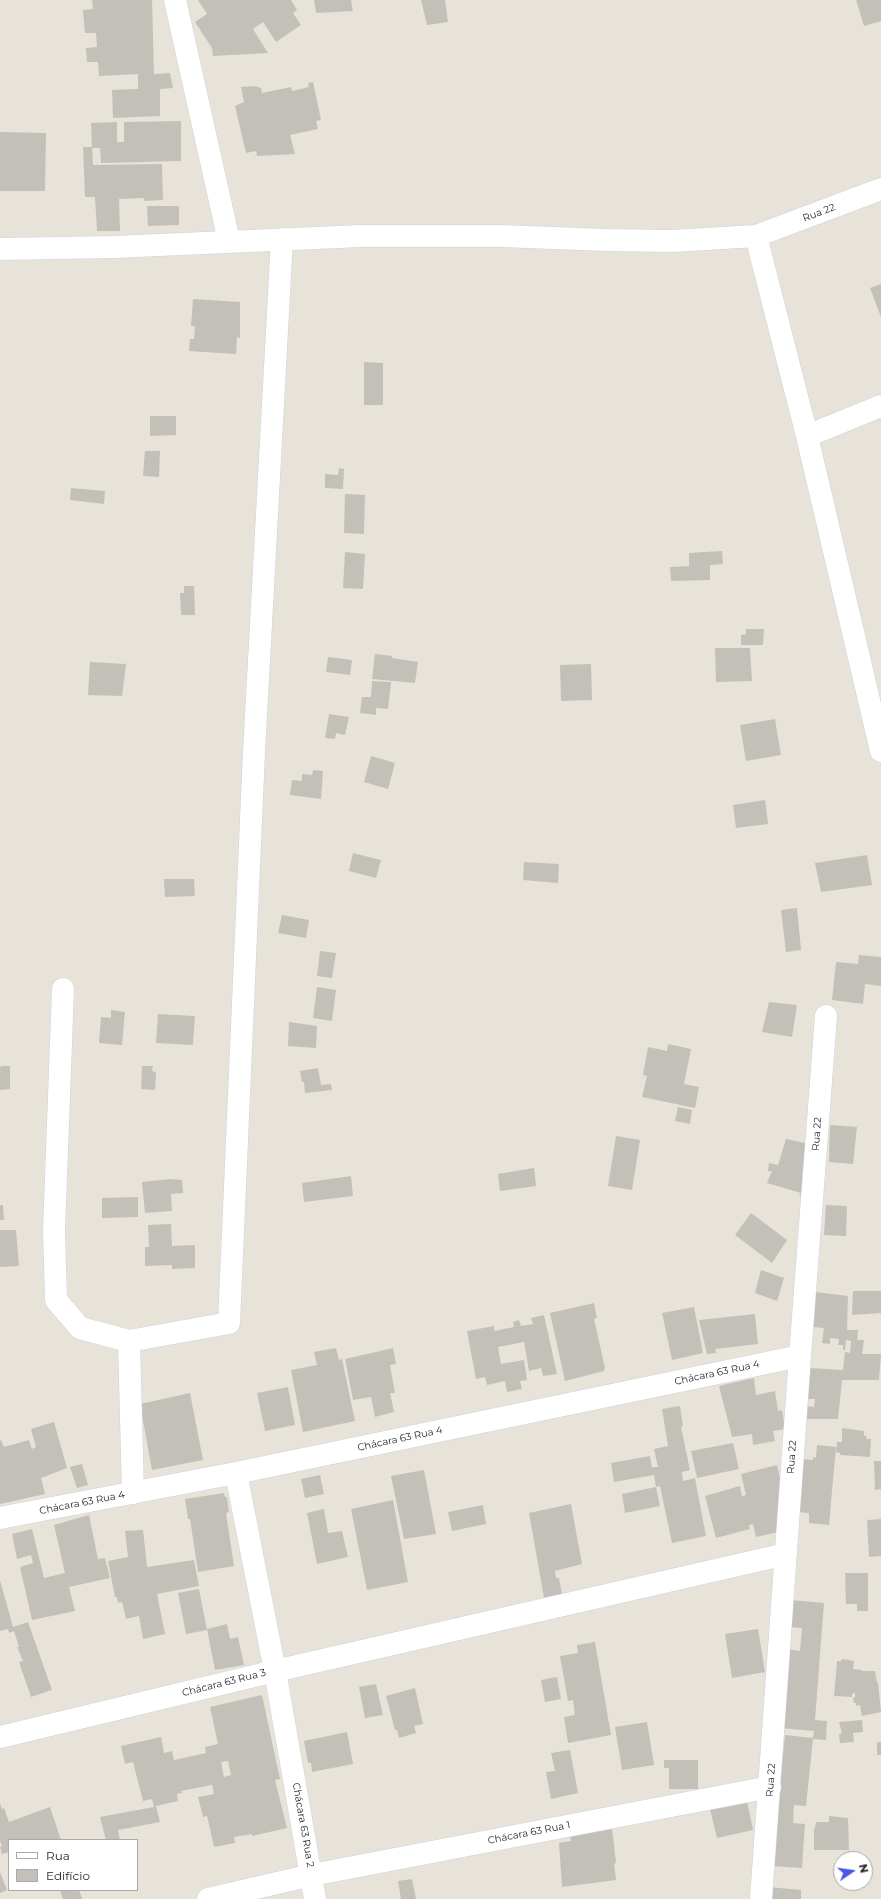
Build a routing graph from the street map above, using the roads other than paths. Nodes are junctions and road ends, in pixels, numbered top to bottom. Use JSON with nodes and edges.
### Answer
{"nodes":[{"id":1,"x":175,"y":0,"type":"edge"},
{"id":2,"x":881,"y":190,"type":"edge"},
{"id":3,"x":756,"y":236,"type":"junction"},
{"id":4,"x":282,"y":239,"type":"junction"},
{"id":5,"x":230,"y":241,"type":"junction"},
{"id":6,"x":0,"y":249,"type":"edge"},
{"id":7,"x":881,"y":406,"type":"edge"},
{"id":8,"x":807,"y":436,"type":"junction"},
{"id":9,"x":881,"y":751,"type":"edge"},
{"id":10,"x":63,"y":989,"type":"dead end"},
{"id":11,"x":826,"y":1016,"type":"dead end"},
{"id":12,"x":129,"y":1341,"type":"junction"},
{"id":13,"x":800,"y":1356,"type":"junction"},
{"id":14,"x":236,"y":1473,"type":"junction"},
{"id":15,"x":133,"y":1493,"type":"junction"},
{"id":16,"x":0,"y":1518,"type":"edge"},
{"id":17,"x":786,"y":1554,"type":"junction"},
{"id":18,"x":275,"y":1671,"type":"junction"},
{"id":19,"x":0,"y":1737,"type":"edge"},
{"id":20,"x":770,"y":1787,"type":"junction"},
{"id":21,"x":312,"y":1875,"type":"junction"},
{"id":22,"x":208,"y":1899,"type":"edge"},
{"id":23,"x":315,"y":1899,"type":"edge"},
{"id":24,"x":761,"y":1899,"type":"edge"}],
"edges":[{"from":1,"to":5,"type":"street"},
{"from":2,"to":3,"type":"street","name":"Rua 22"},
{"from":3,"to":4,"type":"street","name":"Rua 22"},
{"from":3,"to":8,"type":"street"},
{"from":4,"to":5,"type":"street","name":"Rua 22"},
{"from":4,"to":12,"type":"street"},
{"from":5,"to":6,"type":"street","name":"Rua 22"},
{"from":7,"to":8,"type":"street"},
{"from":8,"to":9,"type":"street"},
{"from":10,"to":12,"type":"street"},
{"from":11,"to":13,"type":"street","name":"Rua 22"},
{"from":12,"to":15,"type":"street"},
{"from":13,"to":14,"type":"street","name":"Chácara 63 Rua 4"},
{"from":13,"to":17,"type":"street","name":"Rua 22"},
{"from":14,"to":15,"type":"street","name":"Chácara 63 Rua 4"},
{"from":14,"to":18,"type":"street","name":"Chácara 63 Rua 3"},
{"from":15,"to":16,"type":"street","name":"Chácara 63 Rua 4"},
{"from":17,"to":18,"type":"street"},
{"from":17,"to":20,"type":"street","name":"Rua 22"},
{"from":18,"to":19,"type":"street","name":"Chácara 63 Rua 3"},
{"from":18,"to":21,"type":"street","name":"Chácara 63 Rua 2"},
{"from":20,"to":21,"type":"street","name":"Chácara 63 Rua 1"},
{"from":20,"to":24,"type":"street","name":"Rua 22"},
{"from":21,"to":22,"type":"street","name":"Chácara 63 Rua 2"},
{"from":21,"to":23,"type":"street"}]}
